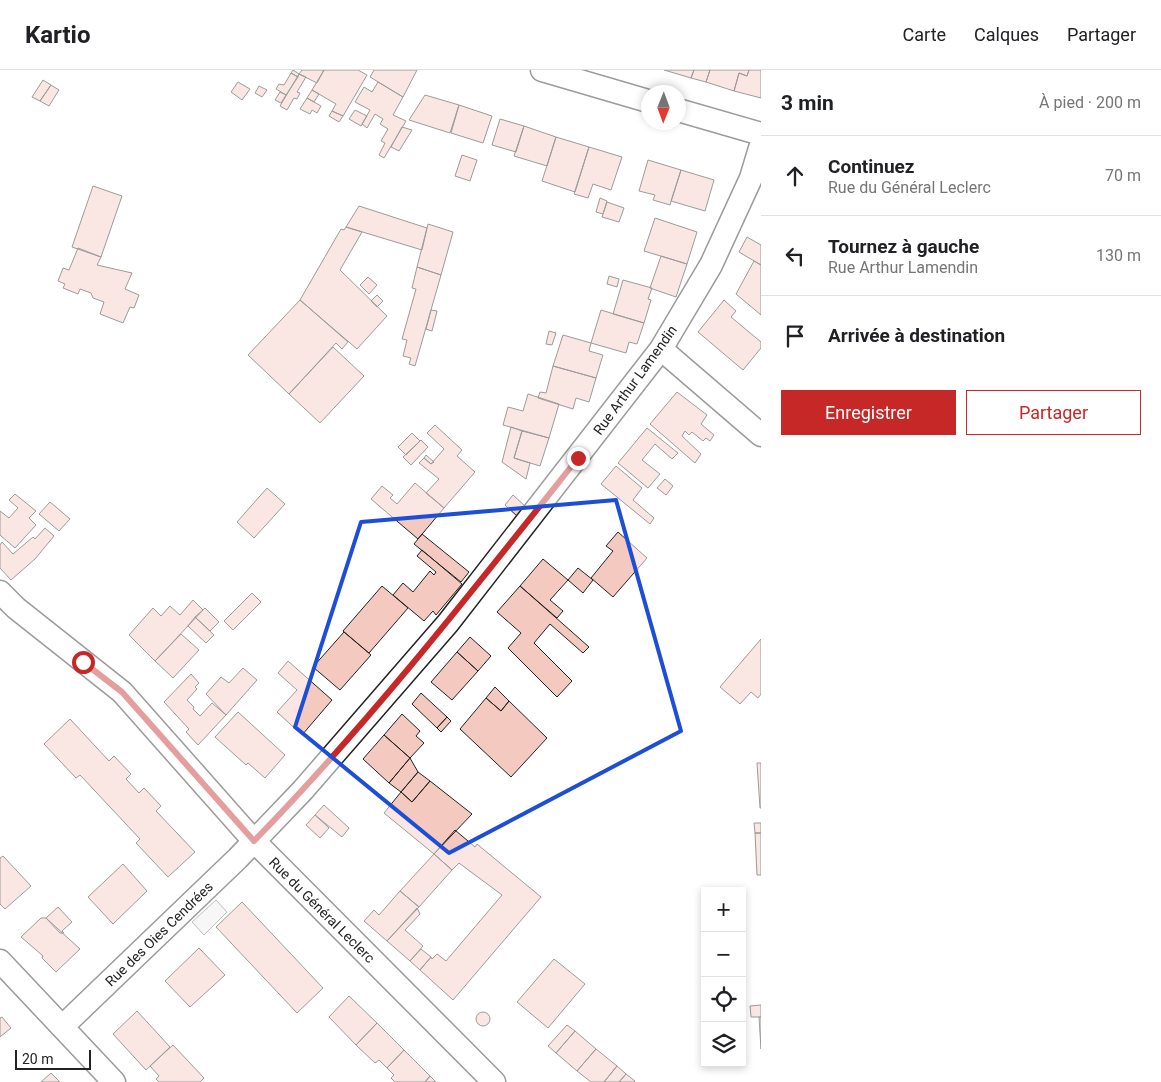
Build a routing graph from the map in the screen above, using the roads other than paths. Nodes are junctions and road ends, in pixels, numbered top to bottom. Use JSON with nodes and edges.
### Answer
{"nodes":[{"id":1,"x":542,"y":70,"type":"edge"},
{"id":2,"x":641,"y":99,"type":"edge"},
{"id":3,"x":686,"y":112,"type":"edge"},
{"id":4,"x":761,"y":134,"type":"edge"},
{"id":5,"x":761,"y":145,"type":"edge"},
{"id":6,"x":661,"y":349,"type":"junction"},
{"id":7,"x":761,"y":435,"type":"edge"},
{"id":8,"x":0,"y":592,"type":"edge"},
{"id":9,"x":8,"y":608,"type":"edge"},
{"id":10,"x":254,"y":841,"type":"junction"},
{"id":11,"x":0,"y":961,"type":"edge"},
{"id":12,"x":63,"y":1026,"type":"junction"},
{"id":13,"x":114,"y":1082,"type":"edge"},
{"id":14,"x":494,"y":1082,"type":"edge"}],
"edges":[{"from":1,"to":2,"type":"street"},
{"from":3,"to":4,"type":"street"},
{"from":5,"to":6,"type":"street","name":"Rue Arthur Lamendin"},
{"from":6,"to":7,"type":"street"},
{"from":6,"to":10,"type":"street","name":"Rue Arthur Lamendin"},
{"from":8,"to":9,"type":"street","name":"Rue du Général Leclerc"},
{"from":9,"to":10,"type":"street","name":"Rue du Général Leclerc"},
{"from":10,"to":12,"type":"street","name":"Rue des Oies Cendrées"},
{"from":10,"to":14,"type":"street","name":"Rue du Général Leclerc"},
{"from":11,"to":12,"type":"street"},
{"from":12,"to":13,"type":"street"}]}
